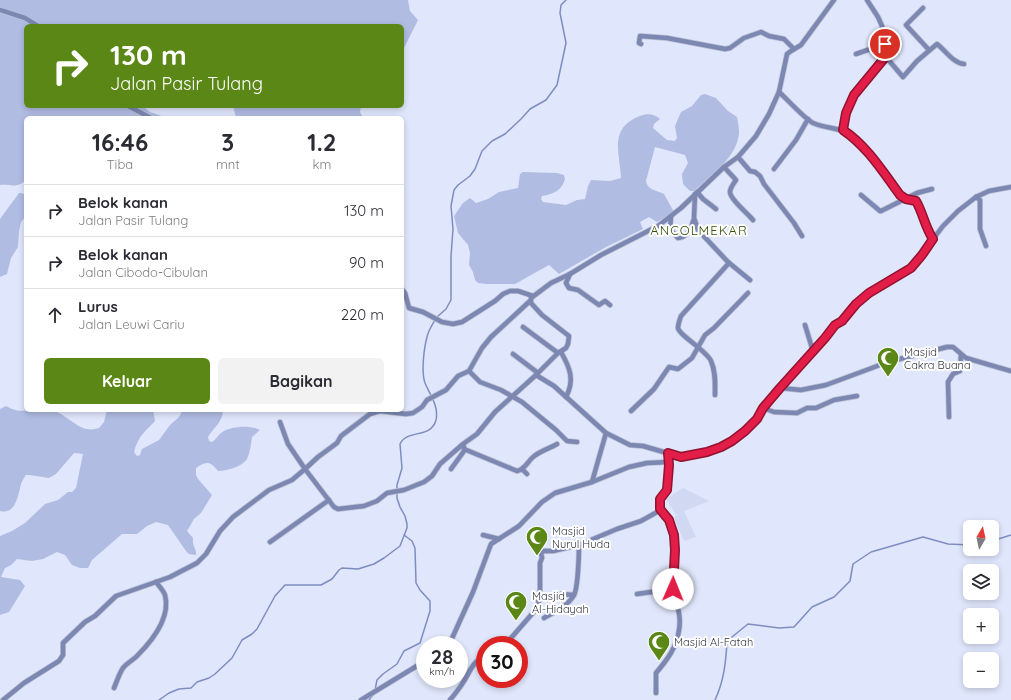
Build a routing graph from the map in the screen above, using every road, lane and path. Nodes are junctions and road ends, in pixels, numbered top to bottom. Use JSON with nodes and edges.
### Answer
{"nodes":[{"id":1,"x":834,"y":0,"type":"edge"},
{"id":2,"x":867,"y":0,"type":"edge"},
{"id":3,"x":923,"y":8,"type":"dead end"},
{"id":4,"x":0,"y":10,"type":"edge"},
{"id":5,"x":35,"y":24,"type":"edge"},
{"id":6,"x":642,"y":44,"type":"dead end"},
{"id":7,"x":885,"y":44,"type":"junction"},
{"id":8,"x":794,"y":49,"type":"junction"},
{"id":9,"x":929,"y":50,"type":"junction"},
{"id":10,"x":856,"y":54,"type":"dead end"},
{"id":11,"x":886,"y":57,"type":"junction"},
{"id":12,"x":964,"y":64,"type":"dead end"},
{"id":13,"x":779,"y":92,"type":"junction"},
{"id":14,"x":132,"y":108,"type":"edge"},
{"id":15,"x":147,"y":116,"type":"edge"},
{"id":16,"x":808,"y":119,"type":"junction"},
{"id":17,"x":843,"y":130,"type":"junction"},
{"id":18,"x":738,"y":157,"type":"junction"},
{"id":19,"x":724,"y":168,"type":"junction"},
{"id":20,"x":774,"y":170,"type":"dead end"},
{"id":21,"x":1011,"y":187,"type":"edge"},
{"id":22,"x":932,"y":189,"type":"dead end"},
{"id":23,"x":696,"y":193,"type":"junction"},
{"id":24,"x":861,"y":195,"type":"dead end"},
{"id":25,"x":976,"y":196,"type":"junction"},
{"id":26,"x":906,"y":199,"type":"junction"},
{"id":27,"x":716,"y":209,"type":"dead end"},
{"id":28,"x":672,"y":216,"type":"junction"},
{"id":29,"x":694,"y":218,"type":"junction"},
{"id":30,"x":753,"y":220,"type":"dead end"},
{"id":31,"x":802,"y":236,"type":"dead end"},
{"id":32,"x":933,"y":239,"type":"junction"},
{"id":33,"x":986,"y":246,"type":"dead end"},
{"id":34,"x":729,"y":263,"type":"junction"},
{"id":35,"x":570,"y":274,"type":"junction"},
{"id":36,"x":750,"y":280,"type":"dead end"},
{"id":37,"x":404,"y":292,"type":"edge"},
{"id":38,"x":748,"y":293,"type":"dead end"},
{"id":39,"x":533,"y":296,"type":"junction"},
{"id":40,"x":530,"y":301,"type":"junction"},
{"id":41,"x":610,"y":305,"type":"dead end"},
{"id":42,"x":805,"y":326,"type":"dead end"},
{"id":43,"x":523,"y":327,"type":"dead end"},
{"id":44,"x":698,"y":346,"type":"junction"},
{"id":45,"x":813,"y":351,"type":"junction"},
{"id":46,"x":559,"y":353,"type":"junction"},
{"id":47,"x":513,"y":354,"type":"dead end"},
{"id":48,"x":961,"y":354,"type":"junction"},
{"id":49,"x":469,"y":371,"type":"junction"},
{"id":50,"x":1011,"y":371,"type":"edge"},
{"id":51,"x":537,"y":374,"type":"junction"},
{"id":52,"x":780,"y":388,"type":"junction"},
{"id":53,"x":715,"y":395,"type":"dead end"},
{"id":54,"x":512,"y":396,"type":"junction"},
{"id":55,"x":857,"y":396,"type":"dead end"},
{"id":56,"x":566,"y":397,"type":"junction"},
{"id":57,"x":763,"y":408,"type":"junction"},
{"id":58,"x":631,"y":411,"type":"dead end"},
{"id":59,"x":377,"y":412,"type":"edge"},
{"id":60,"x":389,"y":412,"type":"edge"},
{"id":61,"x":949,"y":417,"type":"dead end"},
{"id":62,"x":280,"y":422,"type":"dead end"},
{"id":63,"x":606,"y":433,"type":"junction"},
{"id":64,"x":577,"y":442,"type":"dead end"},
{"id":65,"x":557,"y":444,"type":"dead end"},
{"id":66,"x":464,"y":446,"type":"junction"},
{"id":67,"x":668,"y":453,"type":"junction"},
{"id":68,"x":669,"y":462,"type":"junction"},
{"id":69,"x":305,"y":469,"type":"junction"},
{"id":70,"x":451,"y":469,"type":"dead end"},
{"id":71,"x":522,"y":469,"type":"junction"},
{"id":72,"x":527,"y":474,"type":"dead end"},
{"id":73,"x":592,"y":482,"type":"junction"},
{"id":74,"x":329,"y":500,"type":"junction"},
{"id":75,"x":660,"y":509,"type":"junction"},
{"id":76,"x":483,"y":535,"type":"dead end"},
{"id":77,"x":499,"y":539,"type":"junction"},
{"id":78,"x":270,"y":542,"type":"dead end"},
{"id":79,"x":579,"y":545,"type":"junction"},
{"id":80,"x":156,"y":582,"type":"junction"},
{"id":81,"x":673,"y":589,"type":"junction"},
{"id":82,"x":637,"y":594,"type":"dead end"},
{"id":83,"x":574,"y":595,"type":"junction"},
{"id":84,"x":538,"y":600,"type":"junction"},
{"id":85,"x":544,"y":618,"type":"dead end"},
{"id":86,"x":454,"y":636,"type":"edge"},
{"id":87,"x":512,"y":636,"type":"edge"},
{"id":88,"x":476,"y":661,"type":"edge"},
{"id":89,"x":416,"y":666,"type":"edge"},
{"id":90,"x":114,"y":688,"type":"dead end"},
{"id":91,"x":656,"y":693,"type":"dead end"},
{"id":92,"x":3,"y":700,"type":"edge"},
{"id":93,"x":361,"y":700,"type":"edge"},
{"id":94,"x":450,"y":700,"type":"edge"}],
"edges":[{"from":1,"to":8,"type":"street"},
{"from":2,"to":7,"type":"street"},
{"from":3,"to":9,"type":"street"},
{"from":4,"to":5,"type":"street"},
{"from":6,"to":8,"type":"street"},
{"from":7,"to":10,"type":"street"},
{"from":7,"to":11,"type":"street"},
{"from":8,"to":13,"type":"street"},
{"from":9,"to":11,"type":"street"},
{"from":9,"to":12,"type":"street"},
{"from":11,"to":17,"type":"street"},
{"from":13,"to":16,"type":"street"},
{"from":13,"to":18,"type":"street"},
{"from":14,"to":15,"type":"street"},
{"from":16,"to":17,"type":"street"},
{"from":16,"to":20,"type":"street"},
{"from":17,"to":26,"type":"street"},
{"from":18,"to":19,"type":"street"},
{"from":18,"to":31,"type":"street"},
{"from":19,"to":23,"type":"street"},
{"from":19,"to":30,"type":"street"},
{"from":21,"to":25,"type":"street"},
{"from":22,"to":26,"type":"street"},
{"from":23,"to":27,"type":"street"},
{"from":23,"to":28,"type":"street"},
{"from":23,"to":29,"type":"street"},
{"from":24,"to":26,"type":"street"},
{"from":25,"to":32,"type":"street"},
{"from":25,"to":33,"type":"street"},
{"from":26,"to":32,"type":"street"},
{"from":28,"to":29,"type":"street"},
{"from":28,"to":35,"type":"street"},
{"from":29,"to":34,"type":"street"},
{"from":32,"to":45,"type":"street"},
{"from":34,"to":36,"type":"street"},
{"from":34,"to":44,"type":"street"},
{"from":35,"to":39,"type":"street"},
{"from":35,"to":41,"type":"street"},
{"from":37,"to":39,"type":"street"},
{"from":38,"to":44,"type":"street"},
{"from":39,"to":40,"type":"street"},
{"from":40,"to":46,"type":"street"},
{"from":40,"to":49,"type":"street"},
{"from":42,"to":45,"type":"street"},
{"from":43,"to":46,"type":"street"},
{"from":44,"to":53,"type":"street"},
{"from":44,"to":58,"type":"street"},
{"from":45,"to":52,"type":"street"},
{"from":46,"to":51,"type":"street"},
{"from":46,"to":56,"type":"street"},
{"from":47,"to":51,"type":"street"},
{"from":48,"to":50,"type":"street"},
{"from":48,"to":52,"type":"street"},
{"from":48,"to":61,"type":"street"},
{"from":49,"to":54,"type":"street"},
{"from":49,"to":60,"type":"street"},
{"from":51,"to":54,"type":"street"},
{"from":51,"to":56,"type":"street"},
{"from":52,"to":57,"type":"street"},
{"from":54,"to":64,"type":"street"},
{"from":54,"to":66,"type":"street"},
{"from":55,"to":57,"type":"street"},
{"from":56,"to":63,"type":"street"},
{"from":57,"to":67,"type":"street"},
{"from":59,"to":69,"type":"street"},
{"from":62,"to":69,"type":"street"},
{"from":63,"to":67,"type":"street"},
{"from":63,"to":73,"type":"street"},
{"from":65,"to":71,"type":"street"},
{"from":66,"to":70,"type":"street"},
{"from":66,"to":71,"type":"street"},
{"from":66,"to":74,"type":"street"},
{"from":67,"to":68,"type":"street"},
{"from":68,"to":73,"type":"street"},
{"from":68,"to":75,"type":"street"},
{"from":69,"to":74,"type":"street"},
{"from":69,"to":80,"type":"street"},
{"from":71,"to":72,"type":"street"},
{"from":73,"to":77,"type":"street"},
{"from":74,"to":78,"type":"street"},
{"from":75,"to":79,"type":"street"},
{"from":75,"to":81,"type":"street"},
{"from":76,"to":77,"type":"street"},
{"from":77,"to":86,"type":"street"},
{"from":79,"to":83,"type":"street"},
{"from":79,"to":84,"type":"street"},
{"from":80,"to":90,"type":"street"},
{"from":80,"to":92,"type":"street"},
{"from":81,"to":82,"type":"street"},
{"from":81,"to":91,"type":"street"},
{"from":83,"to":84,"type":"street"},
{"from":83,"to":85,"type":"street"},
{"from":84,"to":87,"type":"street"},
{"from":88,"to":94,"type":"street"},
{"from":89,"to":93,"type":"street"}]}
